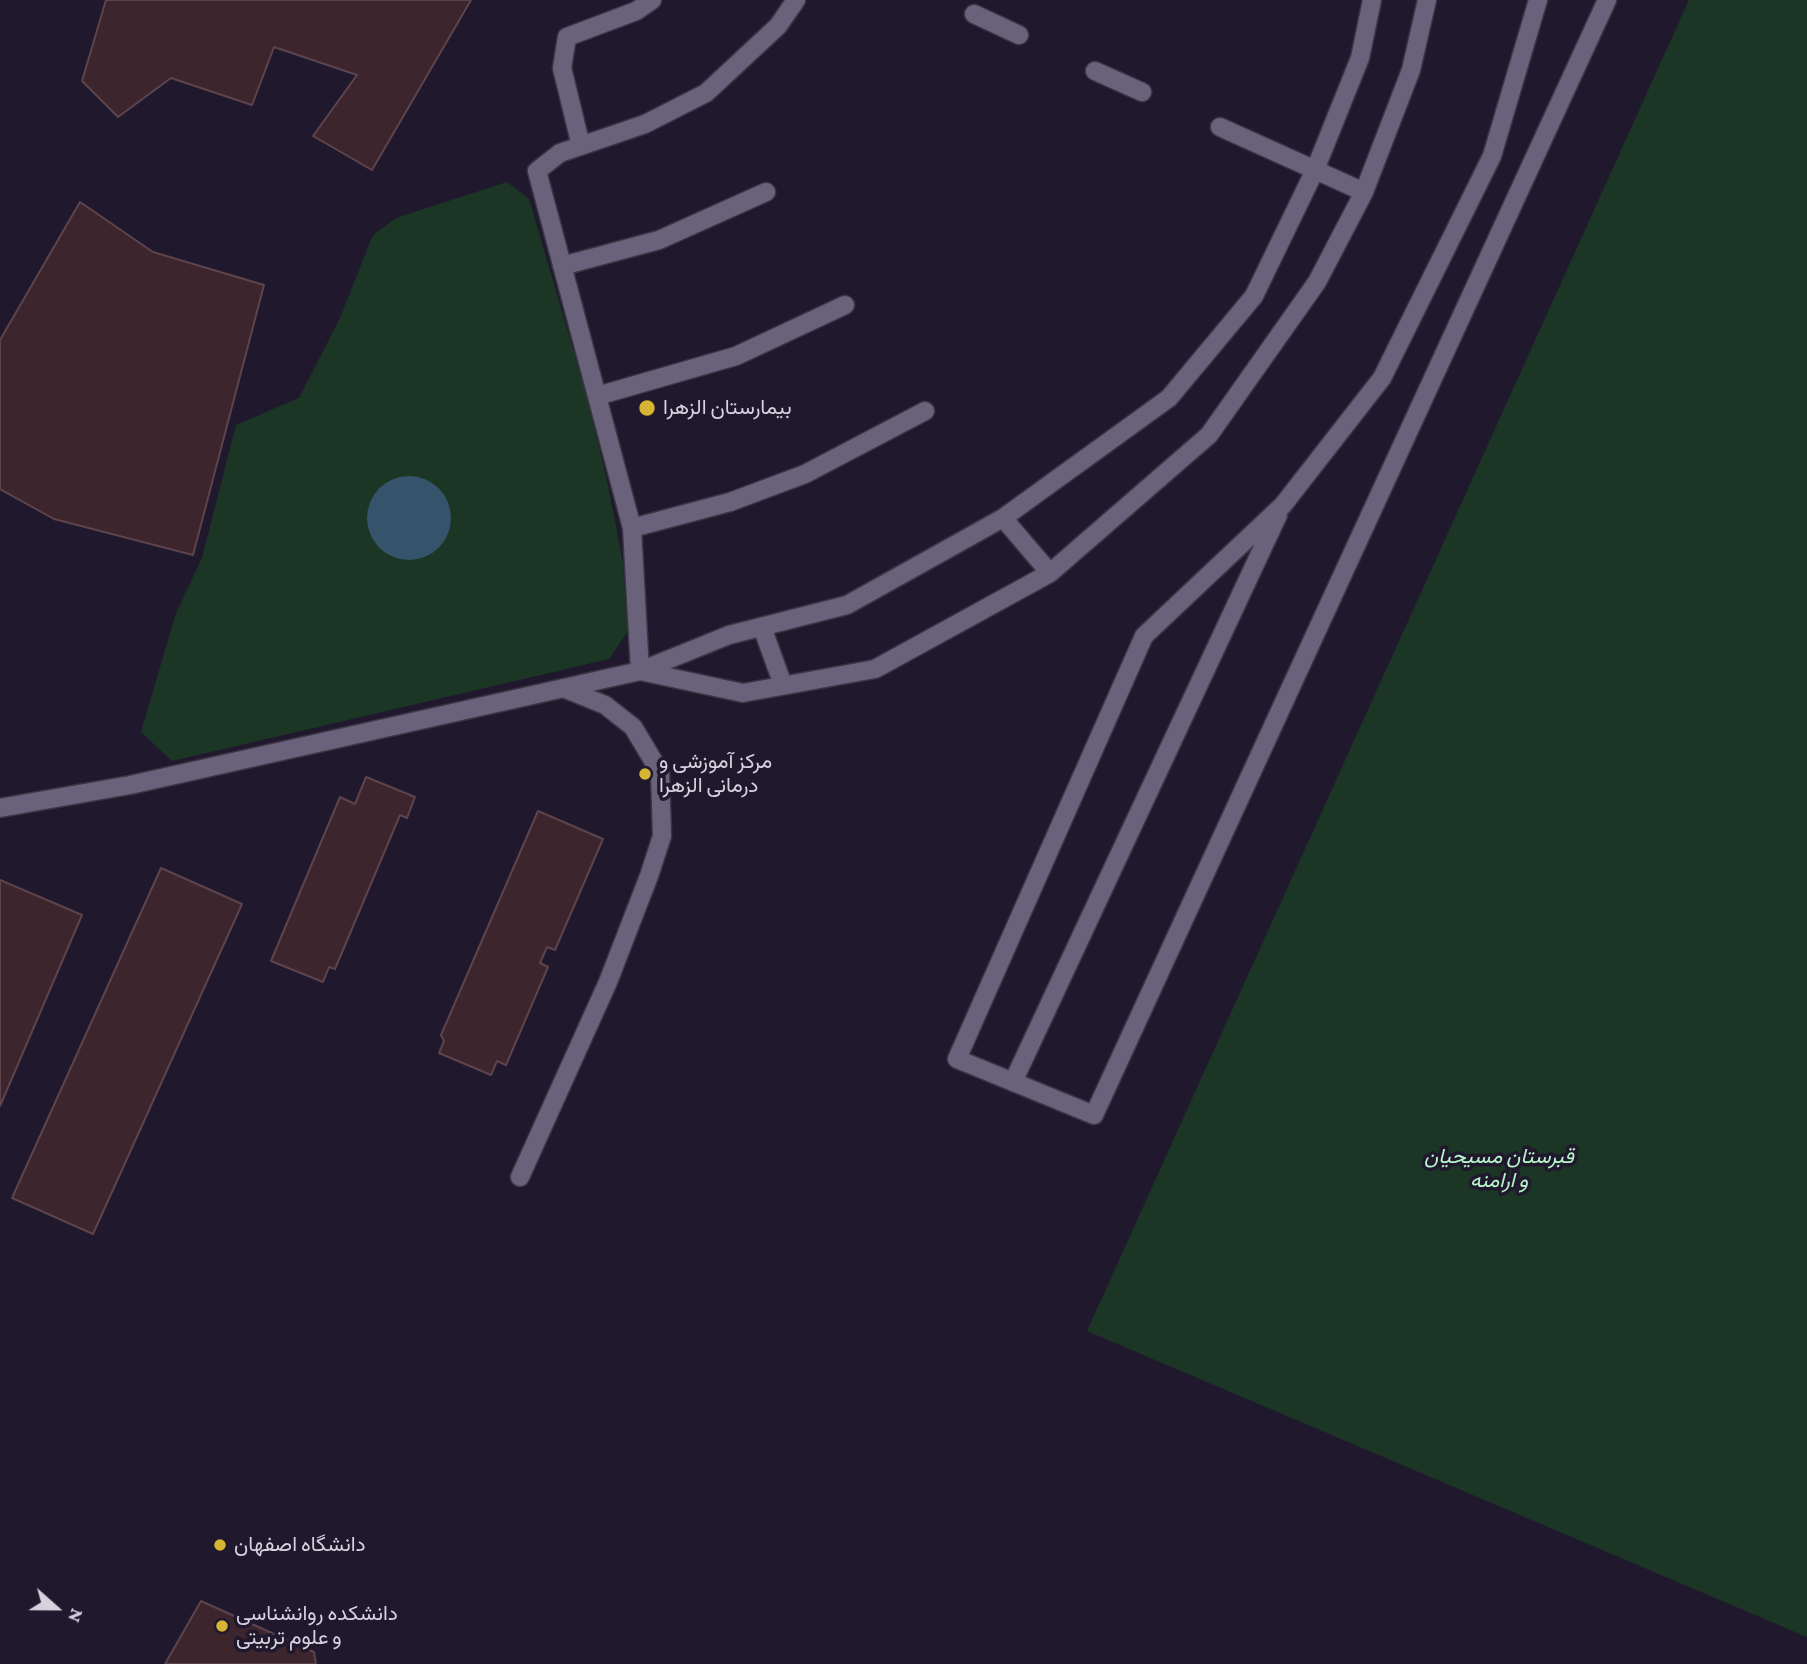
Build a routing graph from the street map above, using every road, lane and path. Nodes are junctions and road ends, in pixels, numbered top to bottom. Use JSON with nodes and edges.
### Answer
{"nodes":[{"id":1,"x":652,"y":0,"type":"edge"},
{"id":2,"x":796,"y":0,"type":"edge"},
{"id":3,"x":1372,"y":0,"type":"edge"},
{"id":4,"x":1427,"y":0,"type":"edge"},
{"id":5,"x":1538,"y":0,"type":"edge"},
{"id":6,"x":1607,"y":0,"type":"edge"},
{"id":7,"x":974,"y":13,"type":"dead end"},
{"id":8,"x":1019,"y":35,"type":"dead end"},
{"id":9,"x":1095,"y":71,"type":"dead end"},
{"id":10,"x":1142,"y":92,"type":"dead end"},
{"id":11,"x":1220,"y":127,"type":"dead end"},
{"id":12,"x":581,"y":146,"type":"junction"},
{"id":13,"x":1315,"y":170,"type":"junction"},
{"id":14,"x":766,"y":192,"type":"dead end"},
{"id":15,"x":1364,"y":192,"type":"junction"},
{"id":16,"x":562,"y":266,"type":"junction"},
{"id":17,"x":845,"y":305,"type":"dead end"},
{"id":18,"x":597,"y":396,"type":"junction"},
{"id":19,"x":925,"y":411,"type":"dead end"},
{"id":20,"x":1282,"y":506,"type":"junction"},
{"id":21,"x":1003,"y":518,"type":"junction"},
{"id":22,"x":632,"y":528,"type":"junction"},
{"id":23,"x":1050,"y":573,"type":"junction"},
{"id":24,"x":762,"y":627,"type":"junction"},
{"id":25,"x":640,"y":671,"type":"junction"},
{"id":26,"x":783,"y":685,"type":"junction"},
{"id":27,"x":563,"y":688,"type":"junction"},
{"id":28,"x":0,"y":808,"type":"edge"},
{"id":29,"x":1013,"y":1082,"type":"junction"},
{"id":30,"x":520,"y":1177,"type":"dead end"}],
"edges":[{"from":1,"to":12,"type":"lane"},
{"from":2,"to":12,"type":"lane"},
{"from":3,"to":13,"type":"lane"},
{"from":4,"to":15,"type":"lane"},
{"from":5,"to":20,"type":"lane"},
{"from":6,"to":29,"type":"lane"},
{"from":7,"to":8,"type":"lane"},
{"from":9,"to":10,"type":"lane"},
{"from":11,"to":13,"type":"lane"},
{"from":12,"to":16,"type":"lane"},
{"from":13,"to":15,"type":"lane"},
{"from":13,"to":21,"type":"lane"},
{"from":14,"to":16,"type":"lane"},
{"from":15,"to":23,"type":"lane"},
{"from":16,"to":18,"type":"lane"},
{"from":17,"to":18,"type":"lane"},
{"from":18,"to":22,"type":"lane"},
{"from":19,"to":22,"type":"lane"},
{"from":20,"to":29,"type":"lane"},
{"from":20,"to":29,"type":"lane"},
{"from":21,"to":23,"type":"lane"},
{"from":21,"to":24,"type":"lane"},
{"from":22,"to":25,"type":"lane"},
{"from":23,"to":26,"type":"lane"},
{"from":24,"to":25,"type":"lane"},
{"from":24,"to":26,"type":"lane"},
{"from":25,"to":26,"type":"lane"},
{"from":25,"to":27,"type":"lane"},
{"from":27,"to":28,"type":"lane"},
{"from":27,"to":30,"type":"lane"}]}
